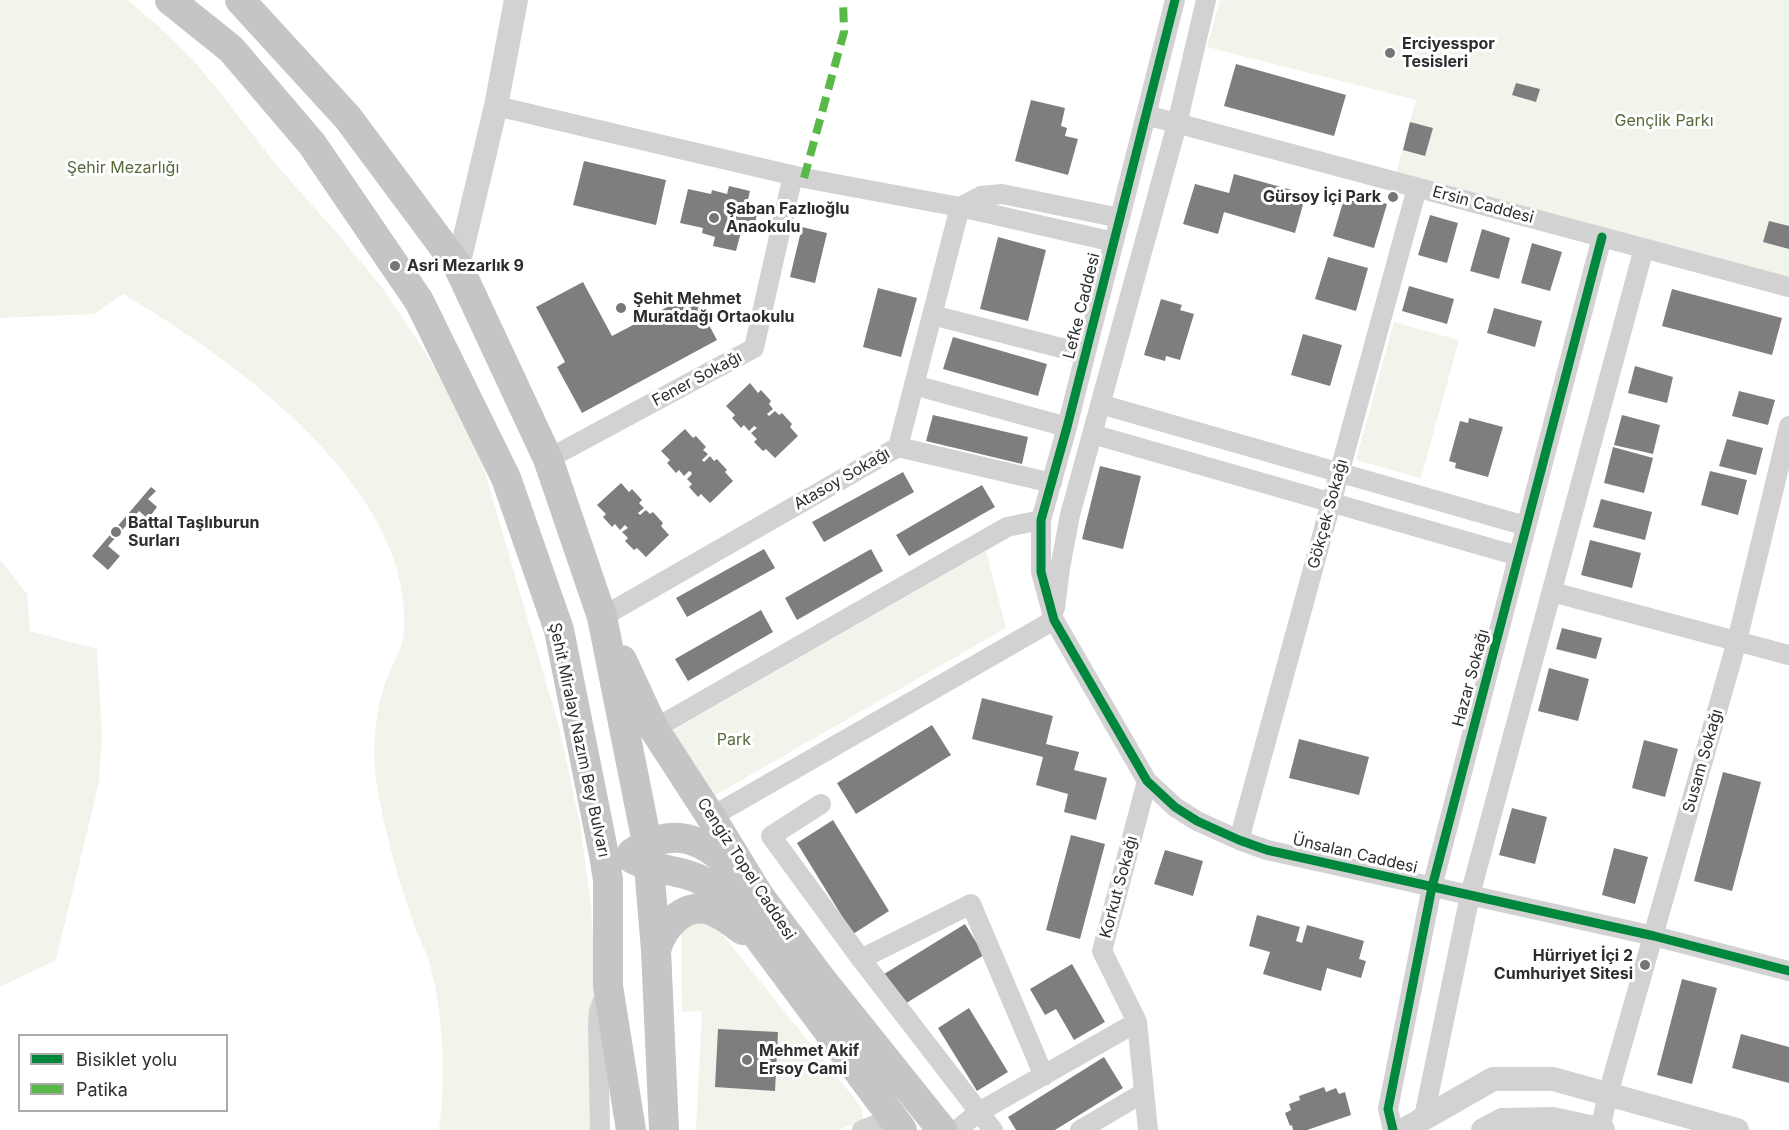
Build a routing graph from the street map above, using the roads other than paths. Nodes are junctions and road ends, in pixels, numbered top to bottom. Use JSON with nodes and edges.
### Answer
{"nodes":[{"id":1,"x":170,"y":0,"type":"edge"},
{"id":2,"x":240,"y":0,"type":"edge"},
{"id":3,"x":516,"y":0,"type":"edge"},
{"id":4,"x":1175,"y":0,"type":"edge"},
{"id":5,"x":1206,"y":0,"type":"edge"},
{"id":6,"x":496,"y":106,"type":"junction"},
{"id":7,"x":1146,"y":115,"type":"junction"},
{"id":8,"x":1177,"y":124,"type":"junction"},
{"id":9,"x":793,"y":176,"type":"junction"},
{"id":10,"x":1417,"y":188,"type":"junction"},
{"id":11,"x":960,"y":207,"type":"junction"},
{"id":12,"x":1120,"y":218,"type":"junction"},
{"id":13,"x":1602,"y":237,"type":"junction"},
{"id":14,"x":1114,"y":242,"type":"junction"},
{"id":15,"x":1644,"y":248,"type":"junction"},
{"id":16,"x":458,"y":266,"type":"junction"},
{"id":17,"x":1789,"y":287,"type":"edge"},
{"id":18,"x":932,"y":315,"type":"junction"},
{"id":19,"x":1085,"y":354,"type":"junction"},
{"id":20,"x":914,"y":386,"type":"junction"},
{"id":21,"x":1100,"y":404,"type":"junction"},
{"id":22,"x":1789,"y":426,"type":"edge"},
{"id":23,"x":1067,"y":427,"type":"junction"},
{"id":24,"x":1092,"y":434,"type":"junction"},
{"id":25,"x":898,"y":447,"type":"junction"},
{"id":26,"x":548,"y":459,"type":"junction"},
{"id":27,"x":1340,"y":473,"type":"junction"},
{"id":28,"x":1052,"y":483,"type":"junction"},
{"id":29,"x":1331,"y":503,"type":"junction"},
{"id":30,"x":1041,"y":520,"type":"junction"},
{"id":31,"x":1526,"y":526,"type":"junction"},
{"id":32,"x":1518,"y":556,"type":"junction"},
{"id":33,"x":1552,"y":592,"type":"junction"},
{"id":34,"x":602,"y":617,"type":"junction"},
{"id":35,"x":1054,"y":620,"type":"junction"},
{"id":36,"x":1737,"y":641,"type":"junction"},
{"id":37,"x":1789,"y":655,"type":"edge"},
{"id":38,"x":654,"y":729,"type":"junction"},
{"id":39,"x":1147,"y":781,"type":"junction"},
{"id":40,"x":821,"y":804,"type":"dead end"},
{"id":41,"x":711,"y":817,"type":"junction"},
{"id":42,"x":599,"y":833,"type":"junction"},
{"id":43,"x":1239,"y":840,"type":"junction"},
{"id":44,"x":641,"y":855,"type":"junction"},
{"id":45,"x":608,"y":880,"type":"junction"},
{"id":46,"x":1432,"y":887,"type":"junction"},
{"id":47,"x":1470,"y":895,"type":"junction"},
{"id":48,"x":760,"y":897,"type":"junction"},
{"id":49,"x":1654,"y":936,"type":"junction"},
{"id":50,"x":761,"y":942,"type":"junction"},
{"id":51,"x":656,"y":950,"type":"junction"},
{"id":52,"x":861,"y":960,"type":"junction"},
{"id":53,"x":1789,"y":971,"type":"edge"},
{"id":54,"x":608,"y":986,"type":"junction"},
{"id":55,"x":1137,"y":1022,"type":"junction"},
{"id":56,"x":1044,"y":1076,"type":"junction"},
{"id":57,"x":1143,"y":1093,"type":"junction"},
{"id":58,"x":1608,"y":1094,"type":"junction"},
{"id":59,"x":979,"y":1112,"type":"junction"},
{"id":60,"x":1424,"y":1117,"type":"junction"},
{"id":61,"x":898,"y":1124,"type":"edge"},
{"id":62,"x":1101,"y":1125,"type":"edge"},
{"id":63,"x":600,"y":1130,"type":"edge"},
{"id":64,"x":631,"y":1130,"type":"edge"},
{"id":65,"x":664,"y":1130,"type":"edge"},
{"id":66,"x":862,"y":1130,"type":"edge"},
{"id":67,"x":942,"y":1130,"type":"edge"},
{"id":68,"x":957,"y":1130,"type":"edge"},
{"id":69,"x":993,"y":1130,"type":"edge"},
{"id":70,"x":1080,"y":1130,"type":"edge"},
{"id":71,"x":1148,"y":1130,"type":"edge"},
{"id":72,"x":1393,"y":1130,"type":"edge"},
{"id":73,"x":1404,"y":1130,"type":"edge"},
{"id":74,"x":1483,"y":1130,"type":"edge"},
{"id":75,"x":1601,"y":1130,"type":"edge"},
{"id":76,"x":1737,"y":1130,"type":"edge"}],
"edges":[{"from":1,"to":42,"type":"main road","name":"Şehit Miralay Nazım Bey Bulvarı"},
{"from":2,"to":16,"type":"main road"},
{"from":3,"to":6,"type":"street"},
{"from":4,"to":7,"type":"street","name":"Lefke Caddesi"},
{"from":5,"to":8,"type":"street"},
{"from":6,"to":9,"type":"street"},
{"from":6,"to":16,"type":"street"},
{"from":7,"to":8,"type":"street","name":"Ersin Caddesi"},
{"from":7,"to":12,"type":"street","name":"Lefke Caddesi"},
{"from":8,"to":10,"type":"street","name":"Ersin Caddesi"},
{"from":8,"to":21,"type":"street"},
{"from":9,"to":11,"type":"street"},
{"from":9,"to":26,"type":"street","name":"Fener Sokağı"},
{"from":10,"to":13,"type":"street","name":"Ersin Caddesi"},
{"from":10,"to":27,"type":"street","name":"Gökçek Sokağı"},
{"from":11,"to":12,"type":"street"},
{"from":11,"to":14,"type":"street"},
{"from":11,"to":18,"type":"street","name":"Atasoy Sokağı"},
{"from":12,"to":14,"type":"street","name":"Lefke Caddesi"},
{"from":13,"to":15,"type":"street","name":"Ersin Caddesi"},
{"from":13,"to":31,"type":"street","name":"Hazar Sokağı"},
{"from":14,"to":19,"type":"street","name":"Lefke Caddesi"},
{"from":15,"to":17,"type":"street","name":"Ersin Caddesi"},
{"from":15,"to":33,"type":"street"},
{"from":16,"to":26,"type":"main road"},
{"from":18,"to":19,"type":"street"},
{"from":18,"to":20,"type":"street","name":"Atasoy Sokağı"},
{"from":19,"to":23,"type":"street","name":"Lefke Caddesi"},
{"from":20,"to":23,"type":"street"},
{"from":20,"to":25,"type":"street","name":"Atasoy Sokağı"},
{"from":21,"to":24,"type":"street"},
{"from":21,"to":27,"type":"street"},
{"from":22,"to":36,"type":"street","name":"Susam Sokağı"},
{"from":23,"to":28,"type":"street","name":"Lefke Caddesi"},
{"from":24,"to":29,"type":"street"},
{"from":24,"to":35,"type":"street"},
{"from":25,"to":28,"type":"street"},
{"from":25,"to":34,"type":"street","name":"Atasoy Sokağı"},
{"from":26,"to":34,"type":"main road"},
{"from":27,"to":29,"type":"street","name":"Gökçek Sokağı"},
{"from":27,"to":31,"type":"street"},
{"from":28,"to":30,"type":"street","name":"Lefke Caddesi"},
{"from":29,"to":32,"type":"street"},
{"from":29,"to":43,"type":"street","name":"Gökçek Sokağı"},
{"from":30,"to":35,"type":"street","name":"Lefke Caddesi"},
{"from":30,"to":38,"type":"street"},
{"from":31,"to":32,"type":"street","name":"Hazar Sokağı"},
{"from":32,"to":46,"type":"street","name":"Hazar Sokağı"},
{"from":33,"to":36,"type":"street"},
{"from":33,"to":47,"type":"street"},
{"from":34,"to":38,"type":"main road","name":"Cengiz Topel Caddesi"},
{"from":34,"to":44,"type":"main road"},
{"from":35,"to":39,"type":"street","name":"Ünsalan Caddesi"},
{"from":35,"to":41,"type":"street"},
{"from":36,"to":37,"type":"street"},
{"from":36,"to":49,"type":"street","name":"Susam Sokağı"},
{"from":38,"to":41,"type":"main road","name":"Cengiz Topel Caddesi"},
{"from":39,"to":43,"type":"street","name":"Ünsalan Caddesi"},
{"from":39,"to":55,"type":"street","name":"Korkut Sokağı"},
{"from":40,"to":52,"type":"street"},
{"from":41,"to":48,"type":"main road","name":"Cengiz Topel Caddesi"},
{"from":42,"to":44,"type":"main road"},
{"from":42,"to":45,"type":"main road","name":"Şehit Miralay Nazım Bey Bulvarı"},
{"from":43,"to":46,"type":"street","name":"Ünsalan Caddesi"},
{"from":44,"to":45,"type":"main road"},
{"from":44,"to":48,"type":"main road"},
{"from":44,"to":50,"type":"main road","name":"Cengiz Topel Caddesi"},
{"from":44,"to":51,"type":"main road"},
{"from":45,"to":54,"type":"main road","name":"Şehit Miralay Nazım Bey Bulvarı"},
{"from":46,"to":47,"type":"street","name":"Ünsalan Caddesi"},
{"from":46,"to":72,"type":"street","name":"Hazar Sokağı"},
{"from":47,"to":49,"type":"street","name":"Ünsalan Caddesi"},
{"from":47,"to":60,"type":"street"},
{"from":48,"to":67,"type":"main road","name":"Cengiz Topel Caddesi"},
{"from":49,"to":53,"type":"street","name":"Ünsalan Caddesi"},
{"from":49,"to":58,"type":"street","name":"Susam Sokağı"},
{"from":50,"to":51,"type":"main road"},
{"from":50,"to":61,"type":"main road","name":"Cengiz Topel Caddesi"},
{"from":51,"to":65,"type":"main road"},
{"from":52,"to":56,"type":"street"},
{"from":52,"to":59,"type":"street"},
{"from":54,"to":63,"type":"street"},
{"from":54,"to":64,"type":"main road","name":"Şehit Miralay Nazım Bey Bulvarı"},
{"from":55,"to":56,"type":"street"},
{"from":55,"to":57,"type":"street","name":"Korkut Sokağı"},
{"from":56,"to":59,"type":"street"},
{"from":57,"to":62,"type":"street"},
{"from":57,"to":71,"type":"street","name":"Korkut Sokağı"},
{"from":58,"to":60,"type":"street"},
{"from":58,"to":75,"type":"street","name":"Susam Sokağı"},
{"from":58,"to":76,"type":"street"},
{"from":59,"to":68,"type":"street"},
{"from":59,"to":69,"type":"street"},
{"from":60,"to":73,"type":"street"},
{"from":61,"to":66,"type":"street"},
{"from":62,"to":70,"type":"street"},
{"from":74,"to":75,"type":"street"}]}
